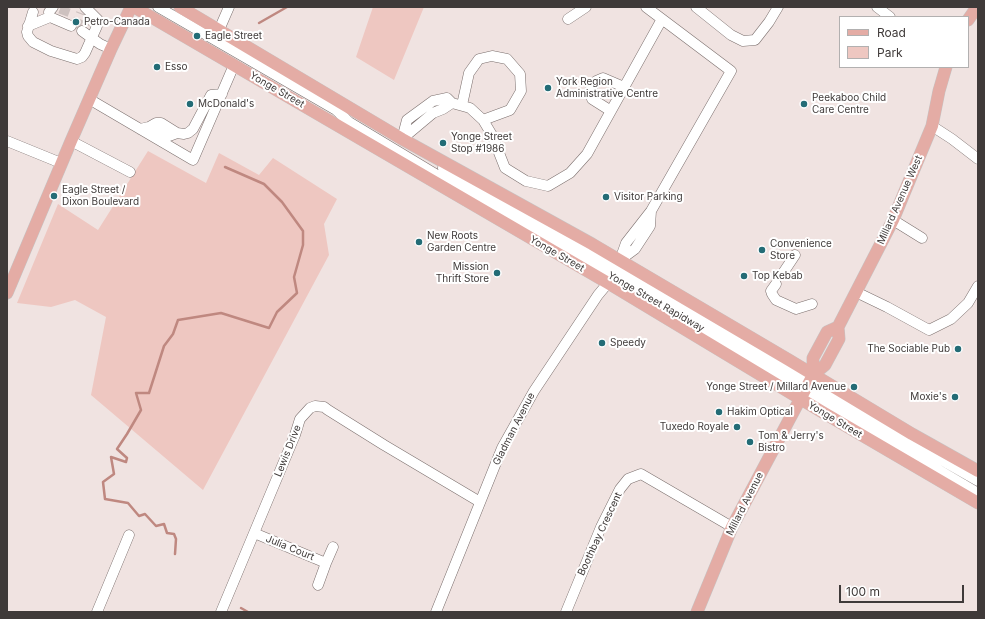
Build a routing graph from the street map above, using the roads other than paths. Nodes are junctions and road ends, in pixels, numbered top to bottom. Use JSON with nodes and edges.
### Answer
{"nodes":[{"id":1,"x":53,"y":7,"type":"tunnel mouth"},
{"id":2,"x":131,"y":7,"type":"edge"},
{"id":3,"x":134,"y":7,"type":"edge"},
{"id":4,"x":158,"y":7,"type":"edge"},
{"id":5,"x":180,"y":7,"type":"edge"},
{"id":6,"x":229,"y":7,"type":"edge"},
{"id":7,"x":586,"y":7,"type":"edge"},
{"id":8,"x":646,"y":7,"type":"edge"},
{"id":9,"x":696,"y":7,"type":"edge"},
{"id":10,"x":778,"y":7,"type":"edge"},
{"id":11,"x":877,"y":7,"type":"edge"},
{"id":12,"x":977,"y":7,"type":"edge"},
{"id":13,"x":33,"y":12,"type":"dead end"},
{"id":14,"x":889,"y":16,"type":"edge"},
{"id":15,"x":50,"y":17,"type":"junction"},
{"id":16,"x":568,"y":19,"type":"dead end"},
{"id":17,"x":662,"y":19,"type":"junction"},
{"id":18,"x":969,"y":19,"type":"edge"},
{"id":19,"x":86,"y":20,"type":"edge"},
{"id":20,"x":28,"y":26,"type":"junction"},
{"id":21,"x":71,"y":26,"type":"dead end"},
{"id":22,"x":218,"y":30,"type":"junction"},
{"id":23,"x":111,"y":49,"type":"junction"},
{"id":24,"x":234,"y":65,"type":"junction"},
{"id":25,"x":946,"y":68,"type":"edge"},
{"id":26,"x":624,"y":87,"type":"junction"},
{"id":27,"x":222,"y":94,"type":"junction"},
{"id":28,"x":89,"y":99,"type":"junction"},
{"id":29,"x":457,"y":104,"type":"junction"},
{"id":30,"x":611,"y":111,"type":"junction"},
{"id":31,"x":483,"y":120,"type":"junction"},
{"id":32,"x":932,"y":126,"type":"junction"},
{"id":33,"x":144,"y":128,"type":"junction"},
{"id":34,"x":402,"y":139,"type":"junction"},
{"id":35,"x":70,"y":140,"type":"junction"},
{"id":36,"x":7,"y":141,"type":"edge"},
{"id":37,"x":978,"y":159,"type":"edge"},
{"id":38,"x":61,"y":163,"type":"junction"},
{"id":39,"x":130,"y":172,"type":"dead end"},
{"id":40,"x":893,"y":220,"type":"junction"},
{"id":41,"x":922,"y":238,"type":"dead end"},
{"id":42,"x":795,"y":255,"type":"dead end"},
{"id":43,"x":613,"y":272,"type":"junction"},
{"id":44,"x":783,"y":273,"type":"dead end"},
{"id":45,"x":776,"y":284,"type":"dead end"},
{"id":46,"x":978,"y":286,"type":"edge"},
{"id":47,"x":856,"y":292,"type":"junction"},
{"id":48,"x":7,"y":293,"type":"edge"},
{"id":49,"x":812,"y":304,"type":"dead end"},
{"id":50,"x":806,"y":387,"type":"junction"},
{"id":51,"x":978,"y":471,"type":"edge"},
{"id":52,"x":978,"y":481,"type":"edge"},
{"id":53,"x":978,"y":493,"type":"edge"},
{"id":54,"x":480,"y":502,"type":"junction"},
{"id":55,"x":978,"y":503,"type":"edge"},
{"id":56,"x":732,"y":527,"type":"junction"},
{"id":57,"x":254,"y":534,"type":"junction"},
{"id":58,"x":129,"y":535,"type":"dead end"},
{"id":59,"x":334,"y":547,"type":"dead end"},
{"id":60,"x":326,"y":563,"type":"junction"},
{"id":61,"x":318,"y":585,"type":"dead end"},
{"id":62,"x":96,"y":612,"type":"edge"},
{"id":63,"x":221,"y":612,"type":"edge"},
{"id":64,"x":436,"y":612,"type":"edge"},
{"id":65,"x":566,"y":612,"type":"edge"},
{"id":66,"x":697,"y":612,"type":"edge"}],
"edges":[{"from":1,"to":15,"type":"street"},
{"from":2,"to":23,"type":"main road"},
{"from":3,"to":24,"type":"main road","name":"Yonge Street"},
{"from":4,"to":43,"type":"street","name":"Yonge Street Rapidway"},
{"from":5,"to":22,"type":"main road","name":"Yonge Street"},
{"from":6,"to":22,"type":"street"},
{"from":7,"to":16,"type":"street"},
{"from":8,"to":17,"type":"street"},
{"from":9,"to":10,"type":"street"},
{"from":11,"to":14,"type":"street"},
{"from":12,"to":18,"type":"main road"},
{"from":13,"to":20,"type":"street"},
{"from":15,"to":20,"type":"street"},
{"from":15,"to":21,"type":"street"},
{"from":17,"to":26,"type":"street"},
{"from":17,"to":43,"type":"street","name":"Gladman Avenue"},
{"from":19,"to":20,"type":"street"},
{"from":19,"to":23,"type":"street"},
{"from":22,"to":34,"type":"main road","name":"Yonge Street"},
{"from":23,"to":28,"type":"main road"},
{"from":24,"to":27,"type":"street"},
{"from":24,"to":43,"type":"main road","name":"Yonge Street"},
{"from":25,"to":32,"type":"main road","name":"Millard Avenue West"},
{"from":26,"to":30,"type":"street"},
{"from":26,"to":30,"type":"street"},
{"from":27,"to":33,"type":"street"},
{"from":27,"to":33,"type":"street"},
{"from":28,"to":33,"type":"street"},
{"from":28,"to":35,"type":"main road"},
{"from":29,"to":31,"type":"street"},
{"from":29,"to":31,"type":"street"},
{"from":29,"to":34,"type":"street"},
{"from":30,"to":31,"type":"street"},
{"from":32,"to":37,"type":"street"},
{"from":32,"to":40,"type":"main road","name":"Millard Avenue West"},
{"from":34,"to":43,"type":"main road","name":"Yonge Street"},
{"from":35,"to":38,"type":"main road"},
{"from":35,"to":39,"type":"street"},
{"from":36,"to":38,"type":"street"},
{"from":38,"to":48,"type":"main road"},
{"from":40,"to":41,"type":"street"},
{"from":40,"to":47,"type":"main road","name":"Millard Avenue West"},
{"from":42,"to":44,"type":"street"},
{"from":43,"to":50,"type":"main road","name":"Yonge Street"},
{"from":43,"to":50,"type":"main road","name":"Yonge Street"},
{"from":43,"to":54,"type":"street","name":"Gladman Avenue"},
{"from":45,"to":49,"type":"street"},
{"from":46,"to":47,"type":"street"},
{"from":47,"to":50,"type":"main road","name":"Millard Avenue West"},
{"from":50,"to":51,"type":"main road","name":"Yonge Street"},
{"from":50,"to":52,"type":"street"},
{"from":50,"to":53,"type":"street"},
{"from":50,"to":55,"type":"main road","name":"Yonge Street"},
{"from":50,"to":56,"type":"main road","name":"Millard Avenue"},
{"from":54,"to":57,"type":"street","name":"Lewis Drive"},
{"from":54,"to":64,"type":"street","name":"Gladman Avenue"},
{"from":56,"to":65,"type":"street","name":"Boothbay Crescent"},
{"from":56,"to":66,"type":"main road","name":"Millard Avenue"},
{"from":57,"to":60,"type":"street","name":"Julia Court"},
{"from":57,"to":63,"type":"street","name":"Lewis Drive"},
{"from":58,"to":62,"type":"street"},
{"from":59,"to":60,"type":"street","name":"Julia Court"},
{"from":60,"to":61,"type":"street","name":"Julia Court"}]}
